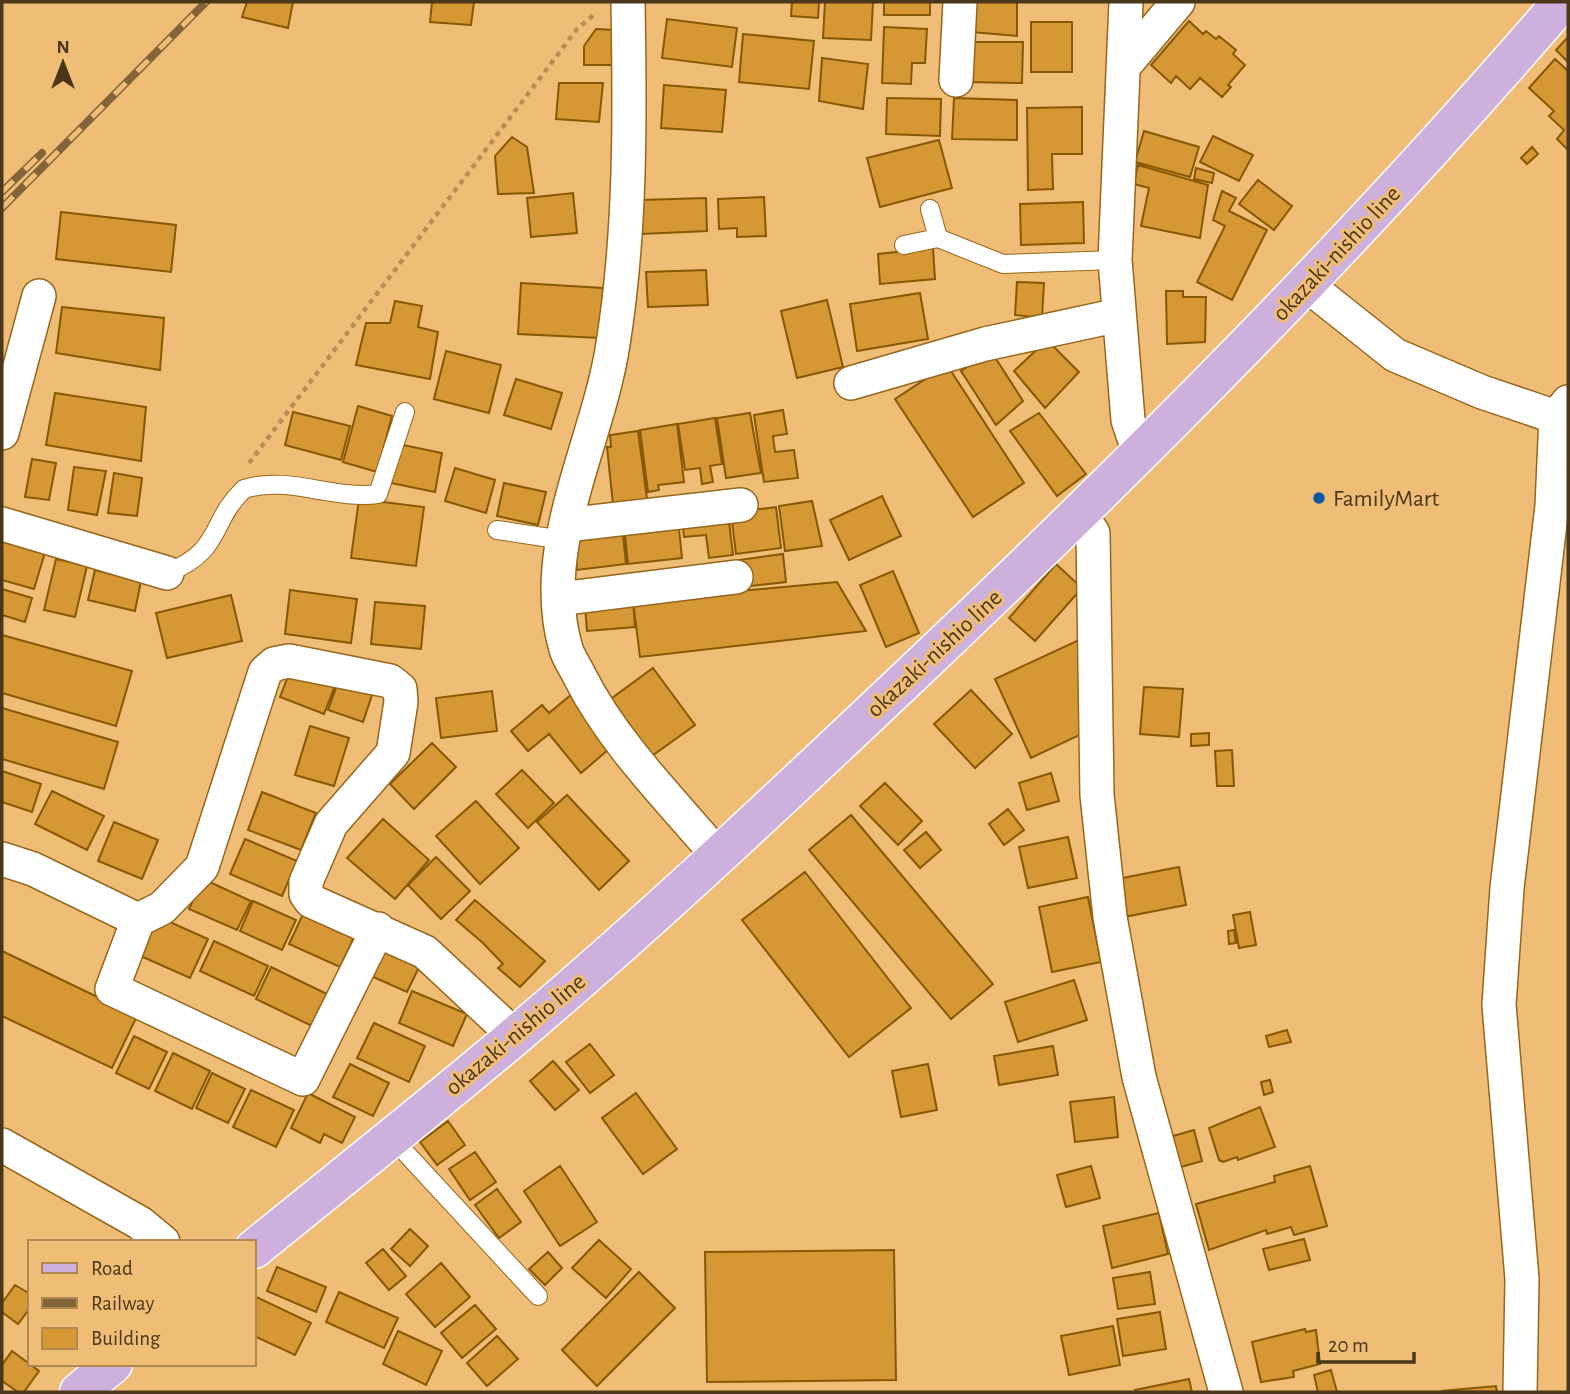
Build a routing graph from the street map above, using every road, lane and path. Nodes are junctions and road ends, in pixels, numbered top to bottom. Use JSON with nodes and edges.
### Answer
{"nodes":[{"id":1,"x":960,"y":2,"type":"edge"},
{"id":2,"x":1126,"y":2,"type":"edge"},
{"id":3,"x":1178,"y":2,"type":"edge"},
{"id":4,"x":1562,"y":2,"type":"edge"},
{"id":5,"x":613,"y":6,"type":"edge"},
{"id":6,"x":1125,"y":65,"type":"junction"},
{"id":7,"x":956,"y":80,"type":"dead end"},
{"id":8,"x":930,"y":209,"type":"dead end"},
{"id":9,"x":939,"y":238,"type":"junction"},
{"id":10,"x":904,"y":245,"type":"dead end"},
{"id":11,"x":1115,"y":260,"type":"junction"},
{"id":12,"x":1307,"y":285,"type":"junction"},
{"id":13,"x":39,"y":296,"type":"dead end"},
{"id":14,"x":1119,"y":315,"type":"junction"},
{"id":15,"x":851,"y":383,"type":"dead end"},
{"id":16,"x":1562,"y":409,"type":"edge"},
{"id":17,"x":405,"y":412,"type":"dead end"},
{"id":18,"x":2,"y":433,"type":"edge"},
{"id":19,"x":1143,"y":448,"type":"junction"},
{"id":20,"x":244,"y":489,"type":"junction"},
{"id":21,"x":741,"y":505,"type":"dead end"},
{"id":22,"x":1080,"y":514,"type":"junction"},
{"id":23,"x":2,"y":524,"type":"edge"},
{"id":24,"x":497,"y":530,"type":"dead end"},
{"id":25,"x":565,"y":532,"type":"junction"},
{"id":26,"x":167,"y":573,"type":"joint"},
{"id":27,"x":736,"y":577,"type":"dead end"},
{"id":28,"x":559,"y":599,"type":"junction"},
{"id":29,"x":719,"y":857,"type":"junction"},
{"id":30,"x":2,"y":859,"type":"edge"},
{"id":31,"x":138,"y":920,"type":"junction"},
{"id":32,"x":378,"y":929,"type":"junction"},
{"id":33,"x":515,"y":1036,"type":"junction"},
{"id":34,"x":391,"y":1137,"type":"junction"},
{"id":35,"x":2,"y":1145,"type":"edge"},
{"id":36,"x":161,"y":1240,"type":"edge"},
{"id":37,"x":256,"y":1247,"type":"edge"},
{"id":38,"x":538,"y":1296,"type":"dead end"},
{"id":39,"x":111,"y":1366,"type":"edge"},
{"id":40,"x":79,"y":1392,"type":"edge"},
{"id":41,"x":1226,"y":1392,"type":"edge"},
{"id":42,"x":1520,"y":1392,"type":"edge"}],
"edges":[{"from":1,"to":7,"type":"street"},
{"from":2,"to":6,"type":"street"},
{"from":3,"to":6,"type":"street"},
{"from":4,"to":12,"type":"main road","name":"okazaki-nishio line"},
{"from":5,"to":20,"type":"path"},
{"from":5,"to":25,"type":"street"},
{"from":6,"to":11,"type":"street"},
{"from":8,"to":9,"type":"lane"},
{"from":9,"to":10,"type":"lane"},
{"from":9,"to":11,"type":"lane"},
{"from":11,"to":14,"type":"street"},
{"from":12,"to":16,"type":"street"},
{"from":12,"to":19,"type":"main road","name":"okazaki-nishio line"},
{"from":13,"to":18,"type":"street"},
{"from":14,"to":15,"type":"street"},
{"from":14,"to":19,"type":"street"},
{"from":16,"to":42,"type":"street"},
{"from":17,"to":20,"type":"lane"},
{"from":19,"to":22,"type":"main road","name":"okazaki-nishio line"},
{"from":20,"to":26,"type":"lane"},
{"from":21,"to":25,"type":"street"},
{"from":22,"to":29,"type":"main road","name":"okazaki-nishio line"},
{"from":22,"to":41,"type":"street"},
{"from":23,"to":26,"type":"street"},
{"from":24,"to":25,"type":"lane"},
{"from":25,"to":28,"type":"street"},
{"from":27,"to":28,"type":"street"},
{"from":28,"to":29,"type":"street"},
{"from":29,"to":33,"type":"main road","name":"okazaki-nishio line"},
{"from":30,"to":31,"type":"street"},
{"from":31,"to":32,"type":"street"},
{"from":31,"to":32,"type":"street"},
{"from":32,"to":33,"type":"street"},
{"from":33,"to":34,"type":"main road","name":"okazaki-nishio line"},
{"from":34,"to":37,"type":"main road","name":"okazaki-nishio line"},
{"from":34,"to":38,"type":"lane"},
{"from":35,"to":36,"type":"street"},
{"from":39,"to":40,"type":"main road"}]}
